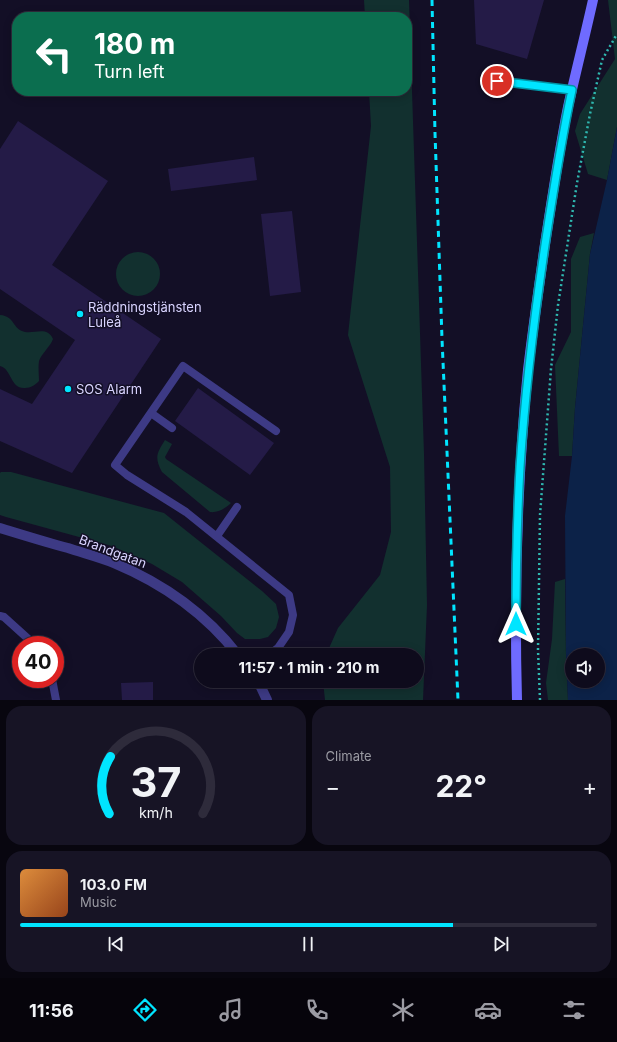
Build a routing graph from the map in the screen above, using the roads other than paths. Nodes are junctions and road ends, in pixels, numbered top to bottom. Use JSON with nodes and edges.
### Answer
{"nodes":[{"id":1,"x":593,"y":0,"type":"edge"},
{"id":2,"x":497,"y":81,"type":"dead end"},
{"id":3,"x":572,"y":90,"type":"junction"},
{"id":4,"x":151,"y":413,"type":"junction"},
{"id":5,"x":172,"y":428,"type":"dead end"},
{"id":6,"x":276,"y":431,"type":"dead end"},
{"id":7,"x":237,"y":507,"type":"dead end"},
{"id":8,"x":0,"y":528,"type":"edge"},
{"id":9,"x":217,"y":536,"type":"junction"},
{"id":10,"x":0,"y":616,"type":"edge"},
{"id":11,"x":25,"y":636,"type":"edge"},
{"id":12,"x":232,"y":648,"type":"edge"},
{"id":13,"x":278,"y":648,"type":"edge"},
{"id":14,"x":54,"y":688,"type":"edge"},
{"id":15,"x":261,"y":688,"type":"edge"},
{"id":16,"x":56,"y":700,"type":"edge"},
{"id":17,"x":267,"y":700,"type":"edge"},
{"id":18,"x":518,"y":700,"type":"edge"}],
"edges":[{"from":1,"to":3,"type":"street"},
{"from":2,"to":3,"type":"lane"},
{"from":3,"to":18,"type":"street"},
{"from":4,"to":5,"type":"lane"},
{"from":4,"to":6,"type":"lane"},
{"from":4,"to":9,"type":"lane"},
{"from":7,"to":9,"type":"lane"},
{"from":8,"to":12,"type":"street","name":"Brandgatan"},
{"from":9,"to":13,"type":"lane"},
{"from":10,"to":11,"type":"lane"},
{"from":14,"to":16,"type":"lane"},
{"from":15,"to":17,"type":"street"}]}
